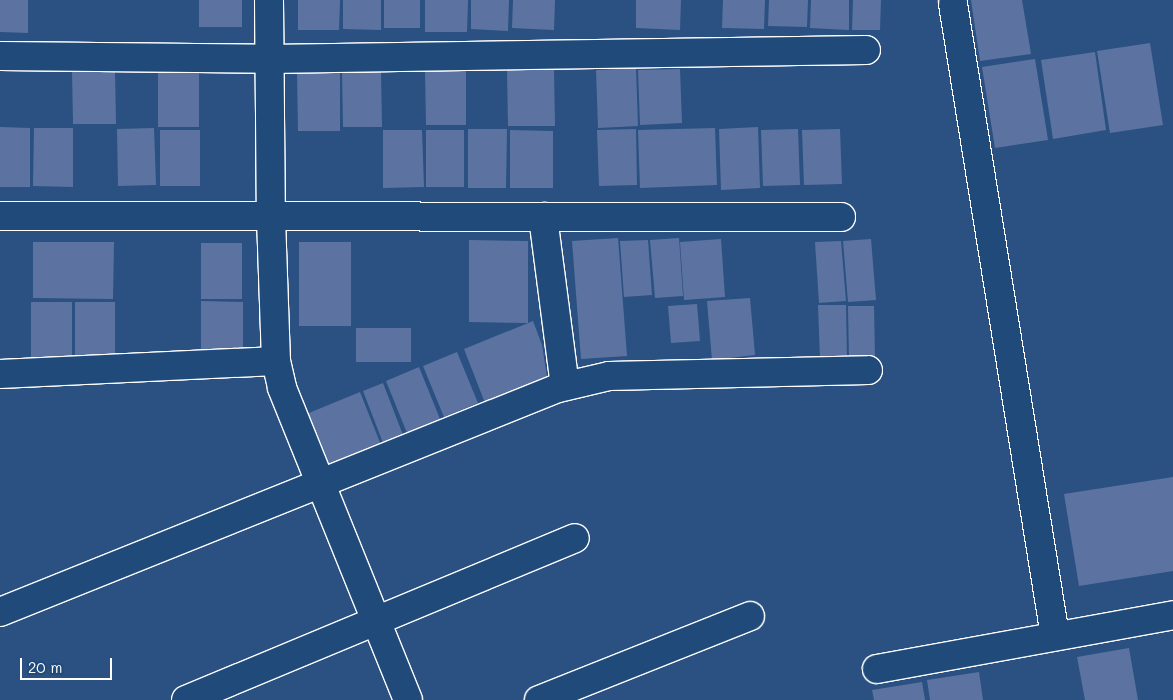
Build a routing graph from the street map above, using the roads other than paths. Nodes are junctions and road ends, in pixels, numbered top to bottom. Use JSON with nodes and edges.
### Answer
{"nodes":[{"id":1,"x":269,"y":0,"type":"edge"},
{"id":2,"x":953,"y":4,"type":"dead end"},
{"id":3,"x":866,"y":50,"type":"dead end"},
{"id":4,"x":0,"y":56,"type":"edge"},
{"id":5,"x":269,"y":59,"type":"junction"},
{"id":6,"x":0,"y":216,"type":"edge"},
{"id":7,"x":841,"y":217,"type":"dead end"},
{"id":8,"x":271,"y":218,"type":"junction"},
{"id":9,"x":544,"y":218,"type":"junction"},
{"id":10,"x":276,"y":362,"type":"junction"},
{"id":11,"x":868,"y":370,"type":"dead end"},
{"id":12,"x":0,"y":374,"type":"edge"},
{"id":13,"x":565,"y":386,"type":"junction"},
{"id":14,"x":322,"y":483,"type":"junction"},
{"id":15,"x":575,"y":538,"type":"dead end"},
{"id":16,"x":0,"y":612,"type":"edge"},
{"id":17,"x":1173,"y":615,"type":"edge"},
{"id":18,"x":750,"y":616,"type":"dead end"},
{"id":19,"x":378,"y":621,"type":"junction"},
{"id":20,"x":1055,"y":636,"type":"junction"},
{"id":21,"x":877,"y":669,"type":"dead end"},
{"id":22,"x":186,"y":700,"type":"edge"},
{"id":23,"x":408,"y":700,"type":"edge"},
{"id":24,"x":539,"y":700,"type":"edge"}],
"edges":[{"from":1,"to":5,"type":"street"},
{"from":2,"to":20,"type":"street"},
{"from":3,"to":5,"type":"street"},
{"from":4,"to":5,"type":"street"},
{"from":5,"to":8,"type":"street"},
{"from":6,"to":8,"type":"street"},
{"from":7,"to":9,"type":"street"},
{"from":8,"to":9,"type":"street"},
{"from":8,"to":10,"type":"street"},
{"from":9,"to":13,"type":"street"},
{"from":10,"to":12,"type":"street"},
{"from":10,"to":14,"type":"street"},
{"from":11,"to":13,"type":"street"},
{"from":13,"to":14,"type":"street"},
{"from":14,"to":16,"type":"street"},
{"from":14,"to":19,"type":"street"},
{"from":15,"to":19,"type":"street"},
{"from":17,"to":20,"type":"street"},
{"from":18,"to":24,"type":"street"},
{"from":19,"to":22,"type":"street"},
{"from":19,"to":23,"type":"street"},
{"from":20,"to":21,"type":"street"}]}
